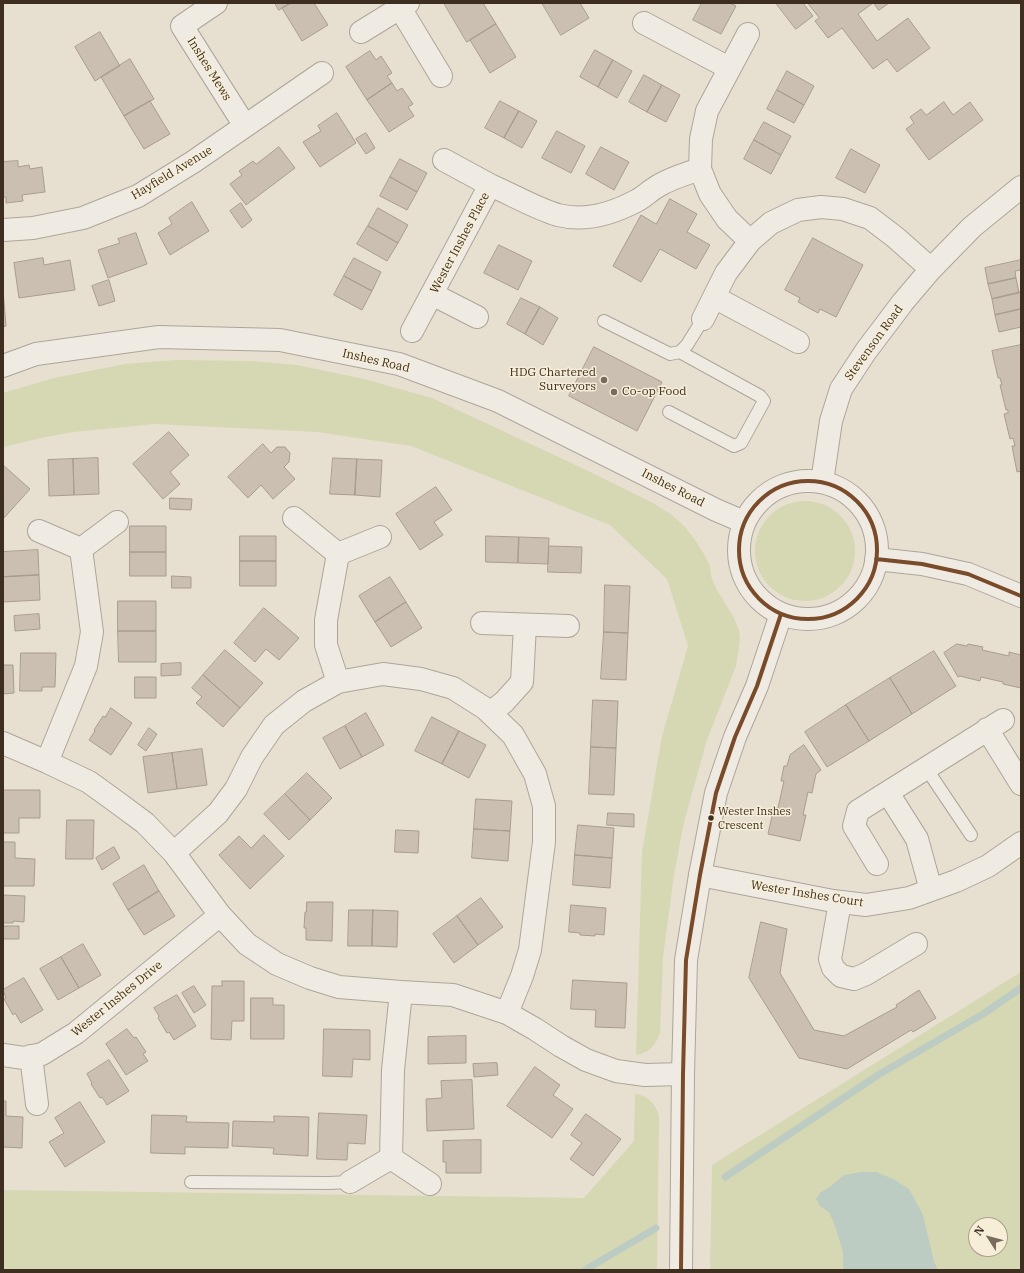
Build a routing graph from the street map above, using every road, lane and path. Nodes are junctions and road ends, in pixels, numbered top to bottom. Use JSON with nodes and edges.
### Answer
{"nodes":[{"id":1,"x":216,"y":3,"type":"edge"},
{"id":2,"x":404,"y":5,"type":"edge"},
{"id":3,"x":644,"y":23,"type":"dead end"},
{"id":4,"x":361,"y":32,"type":"dead end"},
{"id":5,"x":748,"y":34,"type":"dead end"},
{"id":6,"x":729,"y":68,"type":"junction"},
{"id":7,"x":322,"y":73,"type":"dead end"},
{"id":8,"x":441,"y":76,"type":"dead end"},
{"id":9,"x":245,"y":126,"type":"junction"},
{"id":10,"x":444,"y":160,"type":"dead end"},
{"id":11,"x":700,"y":169,"type":"junction"},
{"id":12,"x":490,"y":185,"type":"junction"},
{"id":13,"x":1021,"y":187,"type":"edge"},
{"id":14,"x":3,"y":230,"type":"edge"},
{"id":15,"x":750,"y":240,"type":"junction"},
{"id":16,"x":931,"y":269,"type":"junction"},
{"id":17,"x":432,"y":294,"type":"junction"},
{"id":18,"x":714,"y":297,"type":"junction"},
{"id":19,"x":477,"y":317,"type":"dead end"},
{"id":20,"x":704,"y":319,"type":"joint"},
{"id":21,"x":604,"y":322,"type":"dead end"},
{"id":22,"x":412,"y":331,"type":"dead end"},
{"id":23,"x":798,"y":342,"type":"dead end"},
{"id":24,"x":680,"y":352,"type":"junction"},
{"id":25,"x":3,"y":366,"type":"edge"},
{"id":26,"x":669,"y":412,"type":"dead end"},
{"id":27,"x":822,"y":482,"type":"junction"},
{"id":28,"x":294,"y":518,"type":"dead end"},
{"id":29,"x":117,"y":522,"type":"dead end"},
{"id":30,"x":744,"y":522,"type":"junction"},
{"id":31,"x":39,"y":531,"type":"dead end"},
{"id":32,"x":380,"y":537,"type":"dead end"},
{"id":33,"x":81,"y":549,"type":"junction"},
{"id":34,"x":338,"y":554,"type":"junction"},
{"id":35,"x":876,"y":559,"type":"junction"},
{"id":36,"x":1021,"y":596,"type":"edge"},
{"id":37,"x":781,"y":614,"type":"junction"},
{"id":38,"x":482,"y":623,"type":"dead end"},
{"id":39,"x":525,"y":625,"type":"junction"},
{"id":40,"x":568,"y":626,"type":"dead end"},
{"id":41,"x":338,"y":682,"type":"junction"},
{"id":42,"x":490,"y":713,"type":"junction"},
{"id":43,"x":3,"y":743,"type":"edge"},
{"id":44,"x":47,"y":762,"type":"junction"},
{"id":45,"x":926,"y":768,"type":"junction"},
{"id":46,"x":1021,"y":784,"type":"edge"},
{"id":47,"x":888,"y":792,"type":"junction"},
{"id":48,"x":971,"y":835,"type":"dead end"},
{"id":49,"x":1021,"y":843,"type":"edge"},
{"id":50,"x":174,"y":853,"type":"junction"},
{"id":51,"x":877,"y":864,"type":"dead end"},
{"id":52,"x":700,"y":875,"type":"junction"},
{"id":53,"x":931,"y":890,"type":"junction"},
{"id":54,"x":840,"y":902,"type":"junction"},
{"id":55,"x":220,"y":915,"type":"junction"},
{"id":56,"x":916,"y":944,"type":"dead end"},
{"id":57,"x":401,"y":992,"type":"junction"},
{"id":58,"x":507,"y":1013,"type":"junction"},
{"id":59,"x":3,"y":1056,"type":"edge"},
{"id":60,"x":32,"y":1056,"type":"junction"},
{"id":61,"x":683,"y":1074,"type":"junction"},
{"id":62,"x":37,"y":1104,"type":"dead end"},
{"id":63,"x":391,"y":1158,"type":"junction"},
{"id":64,"x":191,"y":1182,"type":"dead end"},
{"id":65,"x":350,"y":1182,"type":"joint"},
{"id":66,"x":430,"y":1184,"type":"dead end"},
{"id":67,"x":680,"y":1270,"type":"edge"}],
"edges":[{"from":1,"to":9,"type":"street","name":"Inshes Mews"},
{"from":2,"to":4,"type":"street"},
{"from":2,"to":8,"type":"street"},
{"from":3,"to":6,"type":"street"},
{"from":5,"to":6,"type":"street"},
{"from":6,"to":11,"type":"street"},
{"from":7,"to":9,"type":"street","name":"Hayfield Avenue"},
{"from":9,"to":14,"type":"street","name":"Hayfield Avenue"},
{"from":10,"to":12,"type":"street"},
{"from":11,"to":12,"type":"street","name":"Wester Inshes Place"},
{"from":11,"to":15,"type":"street"},
{"from":12,"to":17,"type":"street","name":"Wester Inshes Place"},
{"from":13,"to":16,"type":"street","name":"Stevenson Road"},
{"from":15,"to":16,"type":"street"},
{"from":15,"to":18,"type":"street"},
{"from":16,"to":27,"type":"street","name":"Stevenson Road"},
{"from":17,"to":19,"type":"street"},
{"from":17,"to":22,"type":"street","name":"Wester Inshes Place"},
{"from":18,"to":20,"type":"street"},
{"from":18,"to":23,"type":"street"},
{"from":20,"to":24,"type":"lane"},
{"from":21,"to":24,"type":"lane"},
{"from":24,"to":26,"type":"lane"},
{"from":25,"to":30,"type":"street","name":"Inshes Road"},
{"from":27,"to":30,"type":"street"},
{"from":27,"to":35,"type":"street"},
{"from":28,"to":34,"type":"street"},
{"from":29,"to":33,"type":"street"},
{"from":30,"to":37,"type":"street"},
{"from":31,"to":33,"type":"street"},
{"from":32,"to":34,"type":"street"},
{"from":33,"to":44,"type":"street"},
{"from":34,"to":41,"type":"street"},
{"from":35,"to":36,"type":"street"},
{"from":35,"to":37,"type":"street"},
{"from":37,"to":52,"type":"street"},
{"from":38,"to":39,"type":"street"},
{"from":39,"to":40,"type":"street"},
{"from":39,"to":42,"type":"street"},
{"from":41,"to":42,"type":"street"},
{"from":41,"to":50,"type":"street"},
{"from":42,"to":58,"type":"street"},
{"from":43,"to":44,"type":"street"},
{"from":44,"to":50,"type":"street"},
{"from":45,"to":46,"type":"street"},
{"from":45,"to":47,"type":"street"},
{"from":45,"to":48,"type":"lane"},
{"from":47,"to":51,"type":"street"},
{"from":47,"to":53,"type":"street"},
{"from":49,"to":53,"type":"street","name":"Wester Inshes Court"},
{"from":50,"to":55,"type":"street"},
{"from":52,"to":54,"type":"street","name":"Wester Inshes Court"},
{"from":52,"to":61,"type":"street"},
{"from":53,"to":54,"type":"street","name":"Wester Inshes Court"},
{"from":54,"to":56,"type":"street"},
{"from":55,"to":57,"type":"street"},
{"from":55,"to":60,"type":"street","name":"Wester Inshes Drive"},
{"from":57,"to":58,"type":"street"},
{"from":57,"to":63,"type":"street"},
{"from":58,"to":61,"type":"street"},
{"from":59,"to":60,"type":"street","name":"Wester Inshes Drive"},
{"from":60,"to":62,"type":"street"},
{"from":61,"to":67,"type":"street"},
{"from":63,"to":65,"type":"street"},
{"from":63,"to":66,"type":"street"},
{"from":64,"to":65,"type":"lane"}]}
